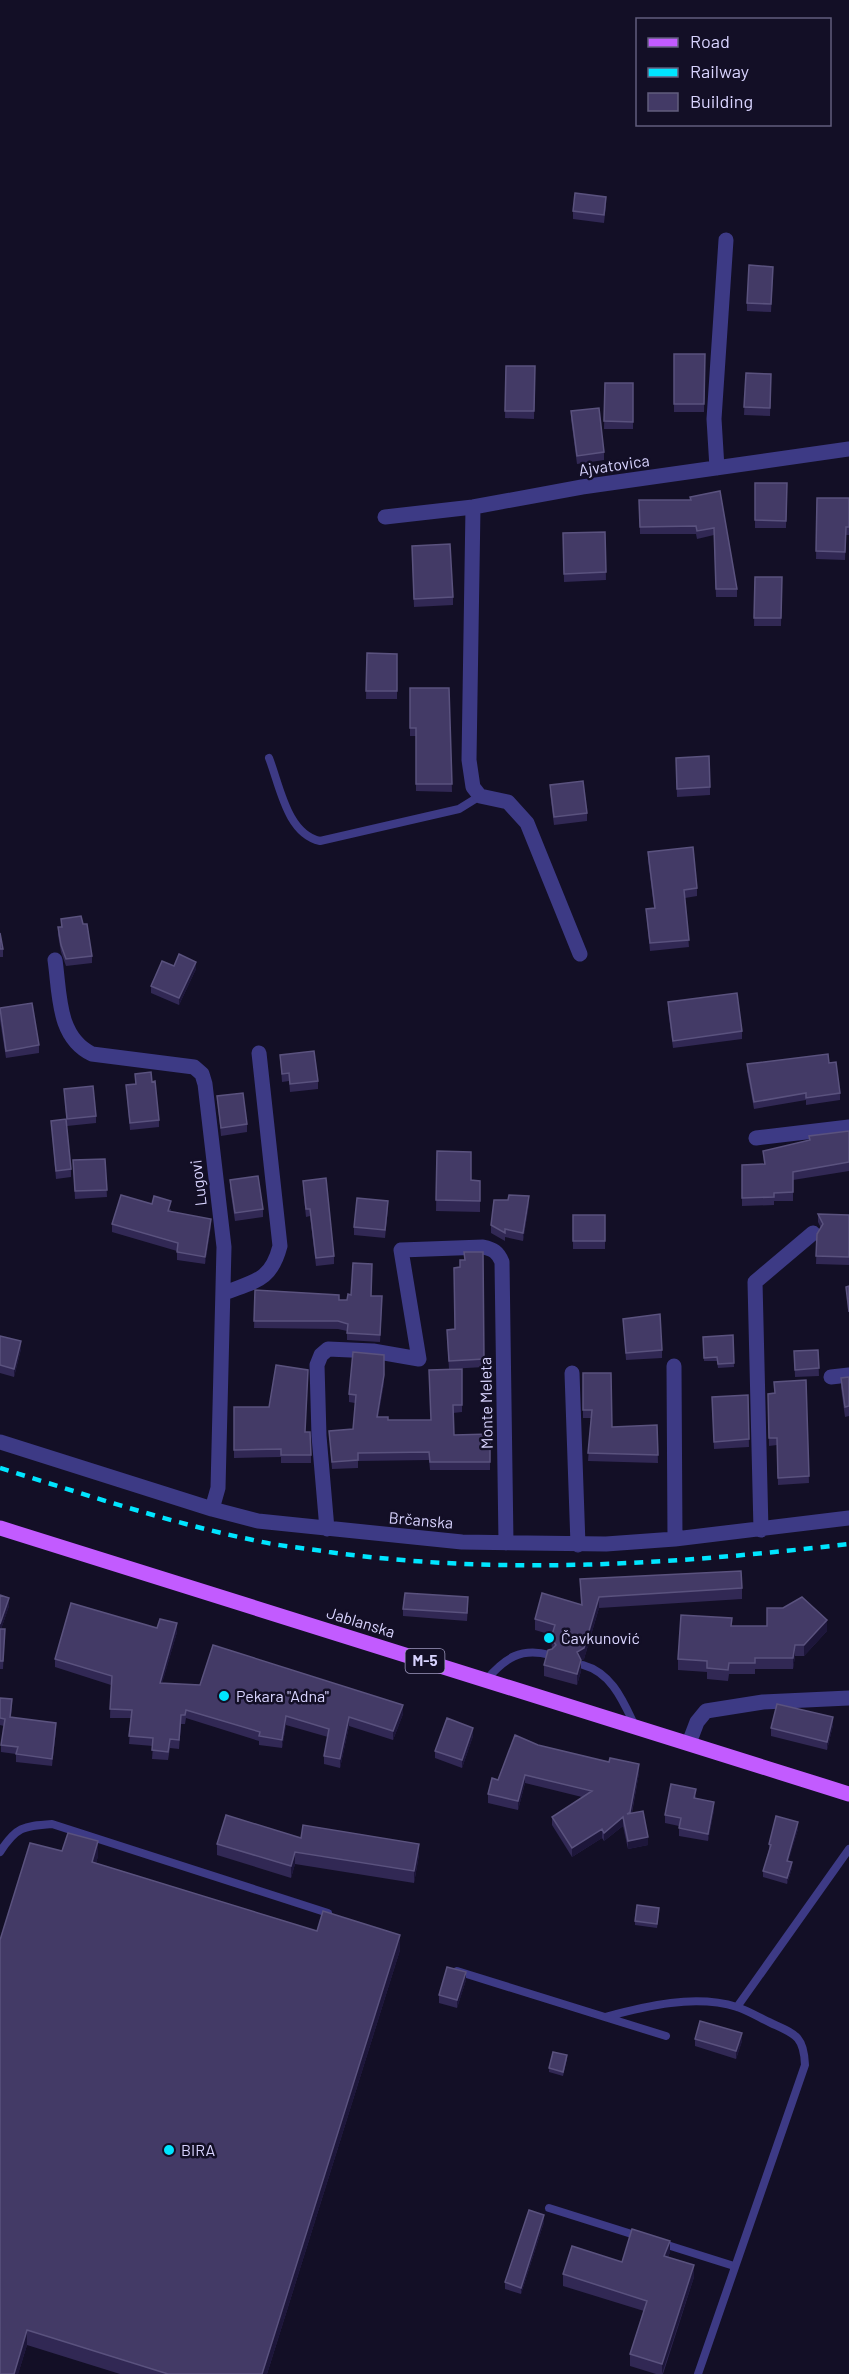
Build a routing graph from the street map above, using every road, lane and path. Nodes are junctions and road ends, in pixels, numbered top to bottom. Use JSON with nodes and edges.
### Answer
{"nodes":[{"id":1,"x":726,"y":240,"type":"dead end"},
{"id":2,"x":849,"y":449,"type":"edge"},
{"id":3,"x":717,"y":468,"type":"junction"},
{"id":4,"x":473,"y":507,"type":"junction"},
{"id":5,"x":384,"y":517,"type":"dead end"},
{"id":6,"x":269,"y":758,"type":"dead end"},
{"id":7,"x":480,"y":796,"type":"junction"},
{"id":8,"x":580,"y":954,"type":"dead end"},
{"id":9,"x":55,"y":960,"type":"dead end"},
{"id":10,"x":258,"y":1053,"type":"dead end"},
{"id":11,"x":849,"y":1127,"type":"edge"},
{"id":12,"x":756,"y":1138,"type":"dead end"},
{"id":13,"x":813,"y":1233,"type":"dead end"},
{"id":14,"x":224,"y":1293,"type":"junction"},
{"id":15,"x":674,"y":1365,"type":"dead end"},
{"id":16,"x":572,"y":1373,"type":"dead end"},
{"id":17,"x":849,"y":1375,"type":"edge"},
{"id":18,"x":831,"y":1377,"type":"dead end"},
{"id":19,"x":0,"y":1442,"type":"edge"},
{"id":20,"x":212,"y":1509,"type":"junction"},
{"id":21,"x":849,"y":1518,"type":"edge"},
{"id":22,"x":0,"y":1528,"type":"edge"},
{"id":23,"x":327,"y":1529,"type":"junction"},
{"id":24,"x":761,"y":1530,"type":"junction"},
{"id":25,"x":675,"y":1539,"type":"junction"},
{"id":26,"x":506,"y":1543,"type":"junction"},
{"id":27,"x":578,"y":1545,"type":"junction"},
{"id":28,"x":549,"y":1655,"type":"edge"},
{"id":29,"x":583,"y":1665,"type":"edge"},
{"id":30,"x":486,"y":1680,"type":"junction"},
{"id":31,"x":849,"y":1698,"type":"edge"},
{"id":32,"x":636,"y":1727,"type":"junction"},
{"id":33,"x":689,"y":1743,"type":"junction"},
{"id":34,"x":849,"y":1794,"type":"edge"},
{"id":35,"x":849,"y":1849,"type":"edge"},
{"id":36,"x":0,"y":1852,"type":"edge"},
{"id":37,"x":328,"y":1913,"type":"edge"},
{"id":38,"x":453,"y":1970,"type":"edge"},
{"id":39,"x":737,"y":2007,"type":"junction"},
{"id":40,"x":604,"y":2017,"type":"junction"},
{"id":41,"x":666,"y":2036,"type":"dead end"},
{"id":42,"x":549,"y":2208,"type":"dead end"},
{"id":43,"x":734,"y":2266,"type":"junction"},
{"id":44,"x":698,"y":2374,"type":"edge"}],
"edges":[{"from":1,"to":3,"type":"street"},
{"from":2,"to":3,"type":"street","name":"Ajvatovica"},
{"from":3,"to":4,"type":"street","name":"Ajvatovica"},
{"from":4,"to":5,"type":"street","name":"Ajvatovica"},
{"from":4,"to":7,"type":"street"},
{"from":6,"to":7,"type":"lane"},
{"from":7,"to":8,"type":"street"},
{"from":9,"to":14,"type":"street","name":"Lugovi"},
{"from":10,"to":14,"type":"street"},
{"from":11,"to":12,"type":"street"},
{"from":13,"to":24,"type":"street"},
{"from":14,"to":20,"type":"street","name":"Lugovi"},
{"from":15,"to":25,"type":"street"},
{"from":16,"to":27,"type":"street"},
{"from":17,"to":18,"type":"street"},
{"from":19,"to":20,"type":"street","name":"Brčanska"},
{"from":20,"to":23,"type":"street","name":"Brčanska"},
{"from":21,"to":24,"type":"street","name":"Brčanska"},
{"from":22,"to":30,"type":"main road","name":"Jablanska","number":"M-5"},
{"from":23,"to":26,"type":"street","name":"Brčanska"},
{"from":23,"to":26,"type":"street","name":"Monte Meleta"},
{"from":24,"to":25,"type":"street","name":"Brčanska"},
{"from":25,"to":27,"type":"street","name":"Brčanska"},
{"from":26,"to":27,"type":"street","name":"Brčanska"},
{"from":28,"to":30,"type":"lane"},
{"from":29,"to":32,"type":"lane"},
{"from":30,"to":32,"type":"main road","name":"Jablanska","number":"M-5"},
{"from":31,"to":33,"type":"street"},
{"from":32,"to":33,"type":"main road","name":"Jablanska","number":"M-5"},
{"from":33,"to":34,"type":"main road","name":"Jablanska","number":"M-5"},
{"from":35,"to":39,"type":"lane"},
{"from":36,"to":37,"type":"lane"},
{"from":38,"to":40,"type":"lane"},
{"from":39,"to":40,"type":"lane"},
{"from":39,"to":43,"type":"lane"},
{"from":40,"to":41,"type":"lane"},
{"from":42,"to":43,"type":"lane"},
{"from":43,"to":44,"type":"lane"}]}
